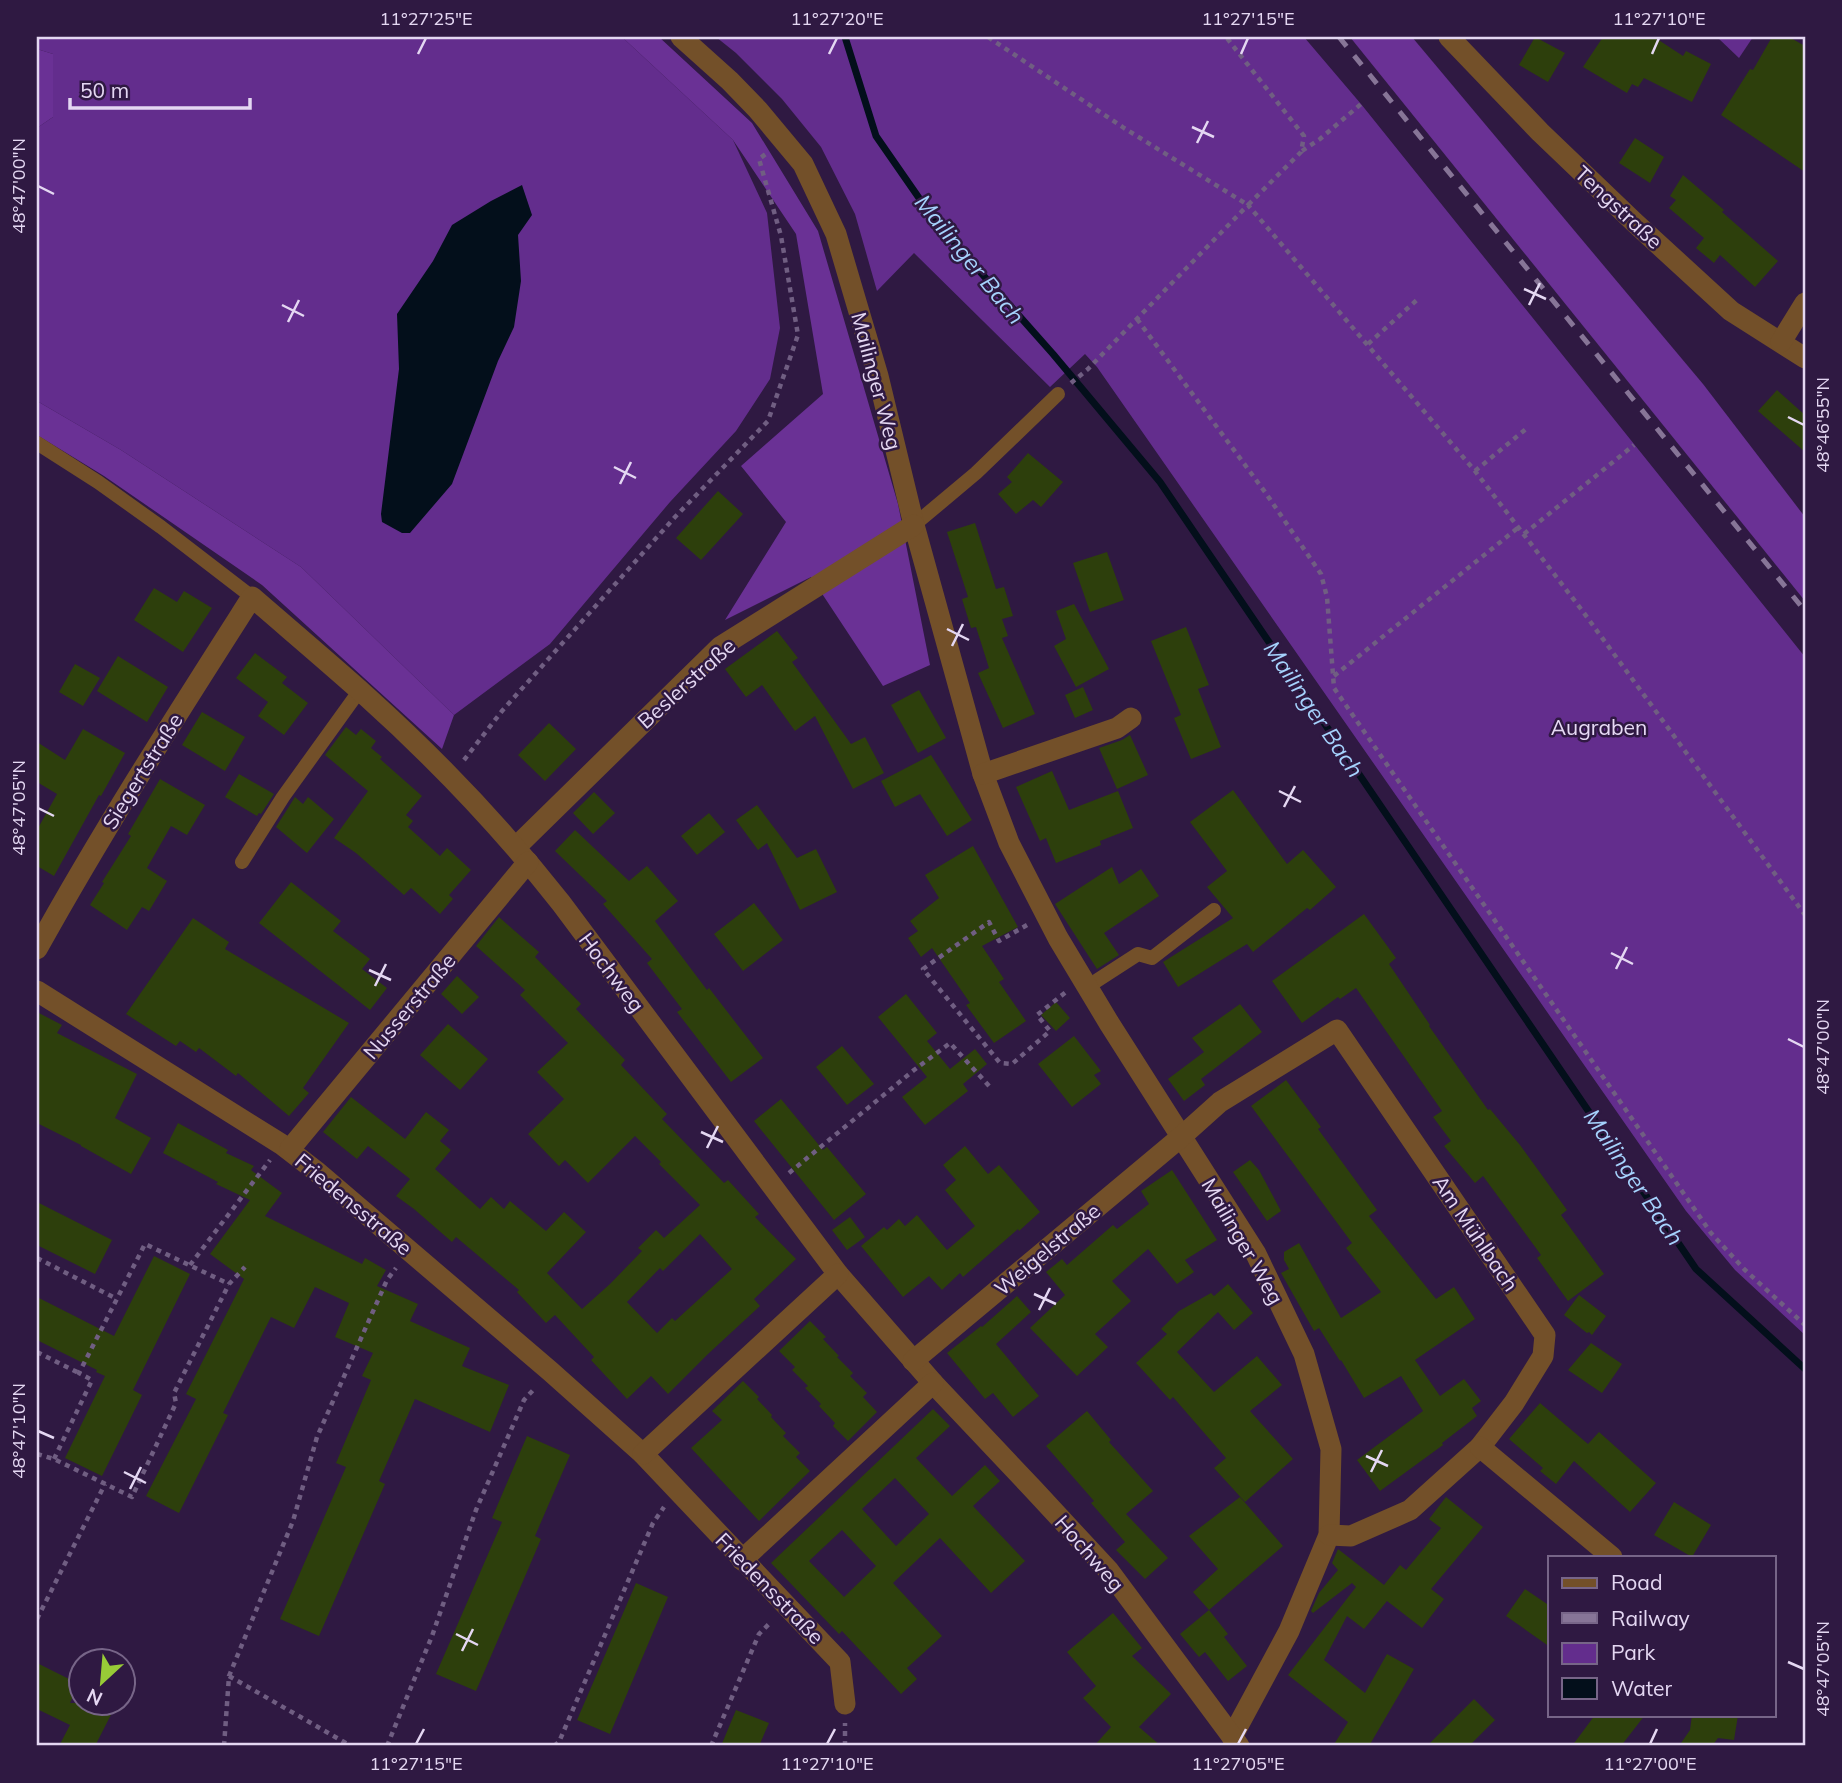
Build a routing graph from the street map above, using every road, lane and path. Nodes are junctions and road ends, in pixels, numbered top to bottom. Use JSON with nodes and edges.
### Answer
{"nodes":[{"id":1,"x":681,"y":37,"type":"edge"},
{"id":2,"x":988,"y":37,"type":"edge"},
{"id":3,"x":1226,"y":37,"type":"edge"},
{"id":4,"x":1449,"y":37,"type":"edge"},
{"id":5,"x":1361,"y":104,"type":"dead end"},
{"id":6,"x":784,"y":140,"type":"junction"},
{"id":7,"x":1301,"y":152,"type":"junction"},
{"id":8,"x":1248,"y":205,"type":"junction"},
{"id":9,"x":1419,"y":298,"type":"dead end"},
{"id":10,"x":1805,"y":303,"type":"edge"},
{"id":11,"x":1136,"y":319,"type":"junction"},
{"id":12,"x":1781,"y":342,"type":"junction"},
{"id":13,"x":1368,"y":344,"type":"junction"},
{"id":14,"x":1805,"y":358,"type":"edge"},
{"id":15,"x":1088,"y":369,"type":"dead end"},
{"id":16,"x":1058,"y":394,"type":"dead end"},
{"id":17,"x":1526,"y":429,"type":"dead end"},
{"id":18,"x":37,"y":443,"type":"edge"},
{"id":19,"x":1634,"y":445,"type":"dead end"},
{"id":20,"x":1475,"y":471,"type":"junction"},
{"id":21,"x":914,"y":525,"type":"junction"},
{"id":22,"x":1519,"y":527,"type":"junction"},
{"id":23,"x":1524,"y":534,"type":"junction"},
{"id":24,"x":252,"y":597,"type":"junction"},
{"id":25,"x":1333,"y":676,"type":"junction"},
{"id":26,"x":360,"y":690,"type":"junction"},
{"id":27,"x":1131,"y":718,"type":"dead end"},
{"id":28,"x":983,"y":774,"type":"junction"},
{"id":29,"x":450,"y":777,"type":"junction"},
{"id":30,"x":522,"y":854,"type":"junction"},
{"id":31,"x":242,"y":862,"type":"dead end"},
{"id":32,"x":1214,"y":910,"type":"dead end"},
{"id":33,"x":1046,"y":914,"type":"junction"},
{"id":34,"x":1805,"y":915,"type":"edge"},
{"id":35,"x":37,"y":949,"type":"edge"},
{"id":36,"x":1085,"y":983,"type":"junction"},
{"id":37,"x":37,"y":991,"type":"edge"},
{"id":38,"x":990,"y":1087,"type":"dead end"},
{"id":39,"x":1181,"y":1137,"type":"junction"},
{"id":40,"x":286,"y":1147,"type":"junction"},
{"id":41,"x":773,"y":1187,"type":"junction"},
{"id":42,"x":410,"y":1251,"type":"junction"},
{"id":43,"x":37,"y":1258,"type":"edge"},
{"id":44,"x":190,"y":1265,"type":"junction"},
{"id":45,"x":245,"y":1267,"type":"dead end"},
{"id":46,"x":838,"y":1274,"type":"junction"},
{"id":47,"x":229,"y":1284,"type":"junction"},
{"id":48,"x":117,"y":1299,"type":"junction"},
{"id":49,"x":1805,"y":1325,"type":"edge"},
{"id":50,"x":37,"y":1352,"type":"edge"},
{"id":51,"x":913,"y":1361,"type":"junction"},
{"id":52,"x":550,"y":1371,"type":"junction"},
{"id":53,"x":79,"y":1373,"type":"junction"},
{"id":54,"x":933,"y":1383,"type":"junction"},
{"id":55,"x":1480,"y":1447,"type":"junction"},
{"id":56,"x":37,"y":1454,"type":"edge"},
{"id":57,"x":643,"y":1454,"type":"junction"},
{"id":58,"x":54,"y":1459,"type":"junction"},
{"id":59,"x":105,"y":1484,"type":"junction"},
{"id":60,"x":677,"y":1489,"type":"junction"},
{"id":61,"x":1329,"y":1535,"type":"junction"},
{"id":62,"x":1611,"y":1556,"type":"edge"},
{"id":63,"x":742,"y":1560,"type":"junction"},
{"id":64,"x":788,"y":1606,"type":"junction"},
{"id":65,"x":37,"y":1619,"type":"edge"},
{"id":66,"x":229,"y":1676,"type":"junction"},
{"id":67,"x":845,"y":1704,"type":"dead end"},
{"id":68,"x":1235,"y":1741,"type":"edge"},
{"id":69,"x":224,"y":1746,"type":"edge"},
{"id":70,"x":351,"y":1746,"type":"edge"},
{"id":71,"x":387,"y":1746,"type":"edge"},
{"id":72,"x":554,"y":1746,"type":"edge"},
{"id":73,"x":712,"y":1746,"type":"edge"}],
"edges":[{"from":1,"to":6,"type":"street","name":"Mailinger Weg"},
{"from":2,"to":8,"type":"path"},
{"from":3,"to":7,"type":"path"},
{"from":4,"to":12,"type":"street","name":"Tengstraße"},
{"from":5,"to":7,"type":"path"},
{"from":6,"to":21,"type":"street","name":"Mailinger Weg"},
{"from":6,"to":29,"type":"path"},
{"from":7,"to":8,"type":"path"},
{"from":8,"to":11,"type":"path"},
{"from":8,"to":13,"type":"path"},
{"from":9,"to":13,"type":"path"},
{"from":10,"to":12,"type":"street"},
{"from":11,"to":15,"type":"path"},
{"from":11,"to":25,"type":"path"},
{"from":12,"to":14,"type":"street","name":"Tengstraße"},
{"from":13,"to":20,"type":"path"},
{"from":16,"to":21,"type":"lane"},
{"from":17,"to":20,"type":"path"},
{"from":18,"to":24,"type":"lane"},
{"from":19,"to":23,"type":"path"},
{"from":20,"to":22,"type":"path"},
{"from":21,"to":28,"type":"street","name":"Mailinger Weg"},
{"from":21,"to":30,"type":"street","name":"Beslerstraße"},
{"from":22,"to":23,"type":"path"},
{"from":22,"to":25,"type":"path"},
{"from":23,"to":34,"type":"path"},
{"from":24,"to":26,"type":"street","name":"Hochweg"},
{"from":24,"to":35,"type":"street","name":"Siegertstraße"},
{"from":25,"to":49,"type":"path"},
{"from":26,"to":29,"type":"street","name":"Hochweg"},
{"from":26,"to":31,"type":"lane"},
{"from":27,"to":28,"type":"street"},
{"from":28,"to":33,"type":"street","name":"Mailinger Weg"},
{"from":29,"to":30,"type":"street","name":"Hochweg"},
{"from":30,"to":40,"type":"street","name":"Nusserstraße"},
{"from":30,"to":41,"type":"street","name":"Hochweg"},
{"from":32,"to":36,"type":"lane"},
{"from":33,"to":36,"type":"street","name":"Mailinger Weg"},
{"from":33,"to":36,"type":"path"},
{"from":36,"to":39,"type":"street","name":"Mailinger Weg"},
{"from":37,"to":40,"type":"street","name":"Friedensstraße"},
{"from":38,"to":41,"type":"path"},
{"from":39,"to":51,"type":"street","name":"Weigelstraße"},
{"from":39,"to":55,"type":"street","name":"Am Mühlbach"},
{"from":39,"to":61,"type":"street","name":"Mailinger Weg"},
{"from":40,"to":42,"type":"street","name":"Friedensstraße"},
{"from":40,"to":44,"type":"path"},
{"from":41,"to":46,"type":"street","name":"Hochweg"},
{"from":42,"to":52,"type":"street","name":"Friedensstraße"},
{"from":42,"to":66,"type":"path"},
{"from":43,"to":48,"type":"path"},
{"from":44,"to":47,"type":"path"},
{"from":44,"to":48,"type":"path"},
{"from":45,"to":47,"type":"path"},
{"from":46,"to":51,"type":"street","name":"Hochweg"},
{"from":46,"to":57,"type":"street"},
{"from":47,"to":59,"type":"path"},
{"from":48,"to":53,"type":"path"},
{"from":50,"to":53,"type":"path"},
{"from":51,"to":54,"type":"street","name":"Hochweg"},
{"from":52,"to":57,"type":"street","name":"Friedensstraße"},
{"from":52,"to":71,"type":"path"},
{"from":53,"to":58,"type":"path"},
{"from":54,"to":63,"type":"street"},
{"from":54,"to":68,"type":"street","name":"Hochweg"},
{"from":55,"to":61,"type":"street","name":"Am Mühlbach"},
{"from":55,"to":62,"type":"street"},
{"from":56,"to":58,"type":"path"},
{"from":57,"to":60,"type":"street","name":"Friedensstraße"},
{"from":58,"to":59,"type":"path"},
{"from":59,"to":65,"type":"path"},
{"from":60,"to":63,"type":"street","name":"Friedensstraße"},
{"from":60,"to":72,"type":"path"},
{"from":61,"to":68,"type":"street","name":"Mailinger Weg"},
{"from":63,"to":64,"type":"street","name":"Friedensstraße"},
{"from":64,"to":67,"type":"street","name":"Friedensstraße"},
{"from":64,"to":73,"type":"path"},
{"from":66,"to":69,"type":"path"},
{"from":66,"to":70,"type":"path"}]}
